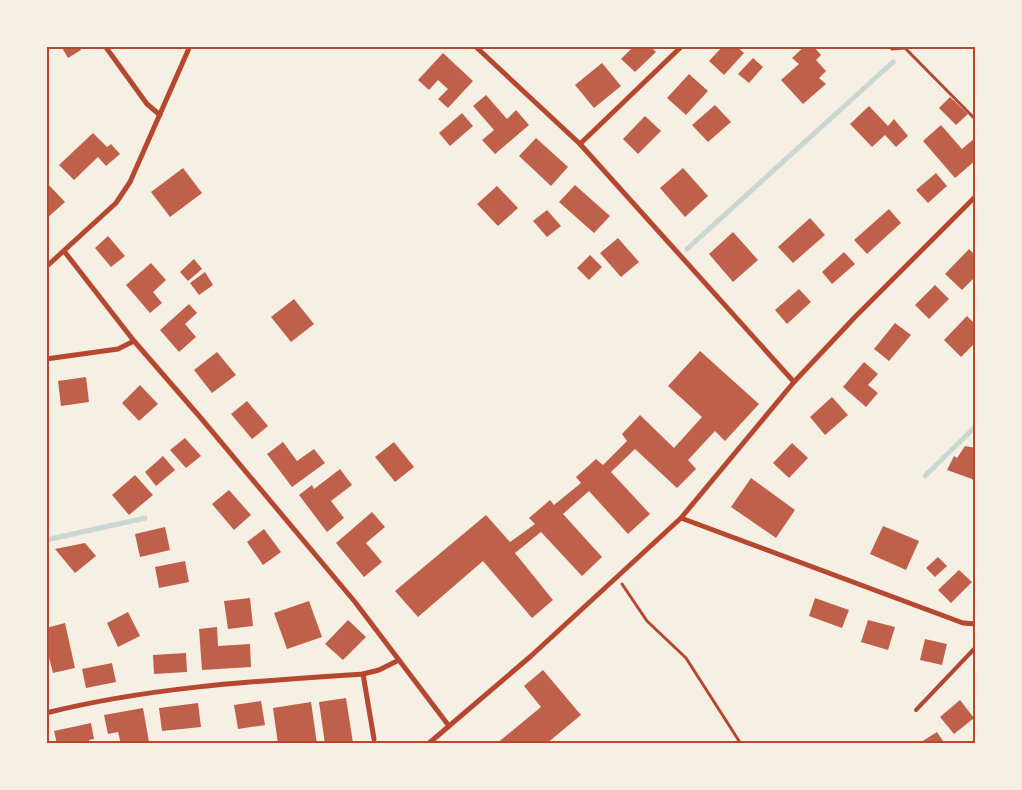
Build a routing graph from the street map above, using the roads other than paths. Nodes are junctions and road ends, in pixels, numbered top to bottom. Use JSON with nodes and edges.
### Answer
{"nodes":[{"id":1,"x":105,"y":46,"type":"edge"},
{"id":2,"x":190,"y":46,"type":"edge"},
{"id":3,"x":474,"y":46,"type":"edge"},
{"id":4,"x":682,"y":46,"type":"edge"},
{"id":5,"x":160,"y":115,"type":"junction"},
{"id":6,"x":580,"y":144,"type":"junction"},
{"id":7,"x":976,"y":196,"type":"edge"},
{"id":8,"x":64,"y":251,"type":"junction"},
{"id":9,"x":46,"y":266,"type":"edge"},
{"id":10,"x":134,"y":341,"type":"junction"},
{"id":11,"x":46,"y":359,"type":"edge"},
{"id":12,"x":794,"y":382,"type":"junction"},
{"id":13,"x":681,"y":518,"type":"junction"},
{"id":14,"x":976,"y":624,"type":"edge"},
{"id":15,"x":976,"y":647,"type":"edge"},
{"id":16,"x":399,"y":660,"type":"junction"},
{"id":17,"x":363,"y":674,"type":"junction"},
{"id":18,"x":916,"y":710,"type":"dead end"},
{"id":19,"x":46,"y":713,"type":"edge"},
{"id":20,"x":449,"y":726,"type":"junction"},
{"id":21,"x":374,"y":739,"type":"dead end"},
{"id":22,"x":428,"y":744,"type":"edge"}],
"edges":[{"from":1,"to":5,"type":"street"},
{"from":2,"to":5,"type":"street"},
{"from":3,"to":6,"type":"street"},
{"from":4,"to":6,"type":"street"},
{"from":5,"to":8,"type":"street"},
{"from":6,"to":12,"type":"street"},
{"from":7,"to":12,"type":"street"},
{"from":8,"to":9,"type":"street"},
{"from":8,"to":10,"type":"street"},
{"from":10,"to":11,"type":"street"},
{"from":10,"to":16,"type":"street"},
{"from":12,"to":13,"type":"street"},
{"from":13,"to":14,"type":"street"},
{"from":13,"to":20,"type":"street"},
{"from":15,"to":18,"type":"lane"},
{"from":16,"to":17,"type":"street"},
{"from":16,"to":20,"type":"street"},
{"from":17,"to":19,"type":"street"},
{"from":17,"to":21,"type":"street"},
{"from":20,"to":22,"type":"street"}]}
